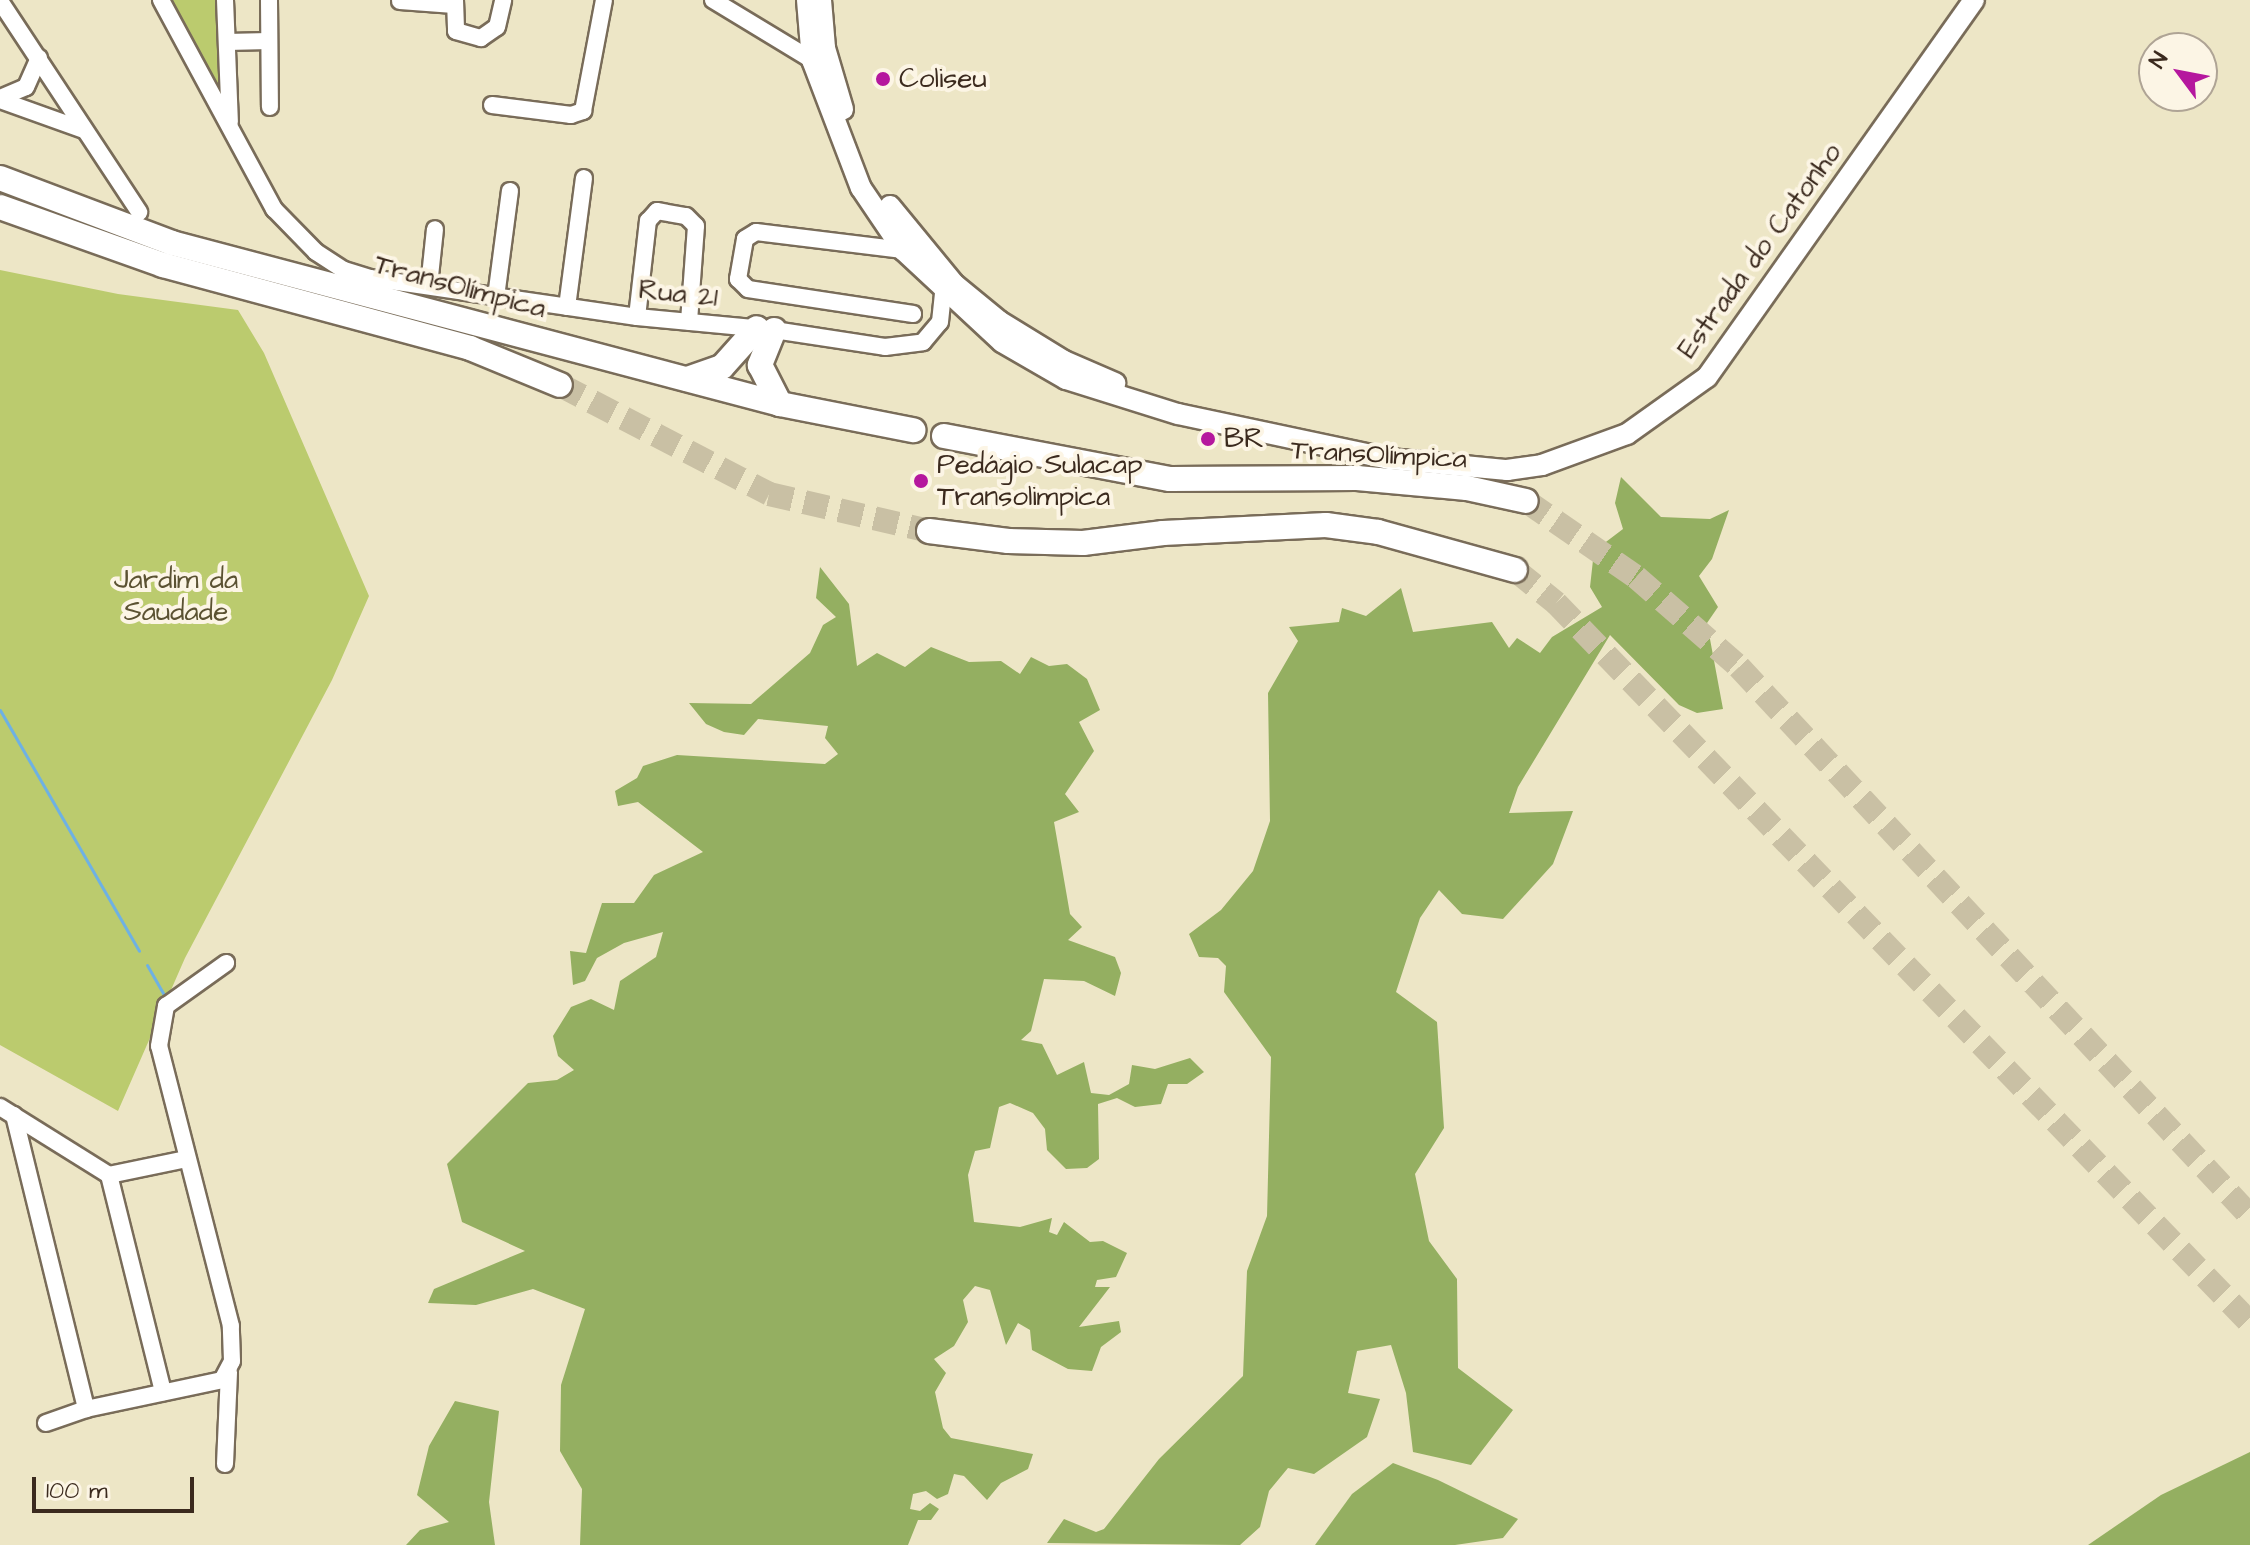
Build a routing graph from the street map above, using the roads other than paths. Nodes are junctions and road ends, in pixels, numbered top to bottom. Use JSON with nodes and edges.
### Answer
{"nodes":[{"id":1,"x":161,"y":0,"type":"edge"},
{"id":2,"x":225,"y":0,"type":"edge"},
{"id":3,"x":269,"y":0,"type":"edge"},
{"id":4,"x":503,"y":0,"type":"edge"},
{"id":5,"x":604,"y":0,"type":"edge"},
{"id":6,"x":713,"y":0,"type":"edge"},
{"id":7,"x":807,"y":0,"type":"edge"},
{"id":8,"x":821,"y":0,"type":"edge"},
{"id":9,"x":1957,"y":0,"type":"edge"},
{"id":10,"x":1974,"y":0,"type":"edge"},
{"id":11,"x":0,"y":1,"type":"edge"},
{"id":12,"x":400,"y":1,"type":"edge"},
{"id":13,"x":454,"y":3,"type":"edge"},
{"id":14,"x":269,"y":41,"type":"junction"},
{"id":15,"x":227,"y":42,"type":"junction"},
{"id":16,"x":39,"y":58,"type":"junction"},
{"id":17,"x":812,"y":60,"type":"junction"},
{"id":18,"x":0,"y":99,"type":"edge"},
{"id":19,"x":492,"y":105,"type":"dead end"},
{"id":20,"x":270,"y":107,"type":"dead end"},
{"id":21,"x":230,"y":127,"type":"junction"},
{"id":22,"x":84,"y":130,"type":"junction"},
{"id":23,"x":0,"y":178,"type":"edge"},
{"id":24,"x":584,"y":178,"type":"dead end"},
{"id":25,"x":510,"y":191,"type":"dead end"},
{"id":26,"x":0,"y":207,"type":"edge"},
{"id":27,"x":139,"y":212,"type":"dead end"},
{"id":28,"x":435,"y":229,"type":"dead end"},
{"id":29,"x":903,"y":250,"type":"junction"},
{"id":30,"x":429,"y":286,"type":"junction"},
{"id":31,"x":943,"y":291,"type":"junction"},
{"id":32,"x":496,"y":297,"type":"junction"},
{"id":33,"x":567,"y":307,"type":"junction"},
{"id":34,"x":913,"y":314,"type":"dead end"},
{"id":35,"x":637,"y":317,"type":"junction"},
{"id":36,"x":689,"y":322,"type":"junction"},
{"id":37,"x":765,"y":329,"type":"junction"},
{"id":38,"x":1065,"y":370,"type":"junction"},
{"id":39,"x":687,"y":379,"type":"junction"},
{"id":40,"x":560,"y":385,"type":"tunnel mouth"},
{"id":41,"x":780,"y":404,"type":"junction"},
{"id":42,"x":913,"y":430,"type":"dead end"},
{"id":43,"x":944,"y":436,"type":"dead end"},
{"id":44,"x":1526,"y":501,"type":"tunnel mouth"},
{"id":45,"x":929,"y":531,"type":"tunnel mouth"},
{"id":46,"x":1515,"y":570,"type":"tunnel mouth"},
{"id":47,"x":226,"y":963,"type":"dead end"},
{"id":48,"x":7,"y":1111,"type":"edge"},
{"id":49,"x":186,"y":1159,"type":"junction"},
{"id":50,"x":109,"y":1175,"type":"junction"},
{"id":51,"x":229,"y":1372,"type":"junction"},
{"id":52,"x":163,"y":1392,"type":"junction"},
{"id":53,"x":86,"y":1409,"type":"junction"},
{"id":54,"x":46,"y":1423,"type":"dead end"},
{"id":55,"x":225,"y":1464,"type":"dead end"}],
"edges":[{"from":1,"to":21,"type":"street","name":"Rua 21"},
{"from":2,"to":15,"type":"street"},
{"from":3,"to":14,"type":"street"},
{"from":4,"to":13,"type":"street"},
{"from":5,"to":19,"type":"street"},
{"from":6,"to":17,"type":"street"},
{"from":7,"to":17,"type":"main road"},
{"from":8,"to":38,"type":"main road"},
{"from":9,"to":38,"type":"main road","name":"Estrada do Catonho"},
{"from":10,"to":38,"type":"main road","name":"Estrada do Catonho"},
{"from":11,"to":16,"type":"street"},
{"from":12,"to":13,"type":"street"},
{"from":14,"to":15,"type":"street"},
{"from":14,"to":20,"type":"street"},
{"from":15,"to":21,"type":"street"},
{"from":16,"to":18,"type":"street"},
{"from":16,"to":22,"type":"street"},
{"from":17,"to":29,"type":"main road"},
{"from":18,"to":22,"type":"street"},
{"from":21,"to":30,"type":"street","name":"Rua 21"},
{"from":22,"to":27,"type":"street"},
{"from":23,"to":39,"type":"highway","name":"TransOlímpica"},
{"from":24,"to":33,"type":"street"},
{"from":25,"to":32,"type":"street"},
{"from":26,"to":40,"type":"highway","name":"TransOlímpica"},
{"from":28,"to":30,"type":"street"},
{"from":29,"to":31,"type":"main road"},
{"from":29,"to":34,"type":"street"},
{"from":30,"to":32,"type":"street","name":"Rua 21"},
{"from":31,"to":37,"type":"street","name":"Rua 21"},
{"from":31,"to":38,"type":"main road"},
{"from":32,"to":33,"type":"street","name":"Rua 21"},
{"from":33,"to":35,"type":"street","name":"Rua 21"},
{"from":35,"to":36,"type":"street","name":"Rua 21"},
{"from":35,"to":36,"type":"street"},
{"from":36,"to":37,"type":"street","name":"Rua 21"},
{"from":37,"to":39,"type":"highway"},
{"from":37,"to":41,"type":"highway"},
{"from":39,"to":41,"type":"highway","name":"TransOlímpica"},
{"from":41,"to":42,"type":"highway","name":"TransOlímpica"},
{"from":43,"to":44,"type":"highway","name":"TransOlímpica"},
{"from":45,"to":46,"type":"highway"},
{"from":47,"to":49,"type":"street"},
{"from":48,"to":50,"type":"street"},
{"from":48,"to":53,"type":"street"},
{"from":49,"to":50,"type":"street"},
{"from":49,"to":51,"type":"street"},
{"from":50,"to":52,"type":"street"},
{"from":51,"to":52,"type":"street"},
{"from":51,"to":55,"type":"street"},
{"from":52,"to":53,"type":"street"},
{"from":53,"to":54,"type":"street"}]}
